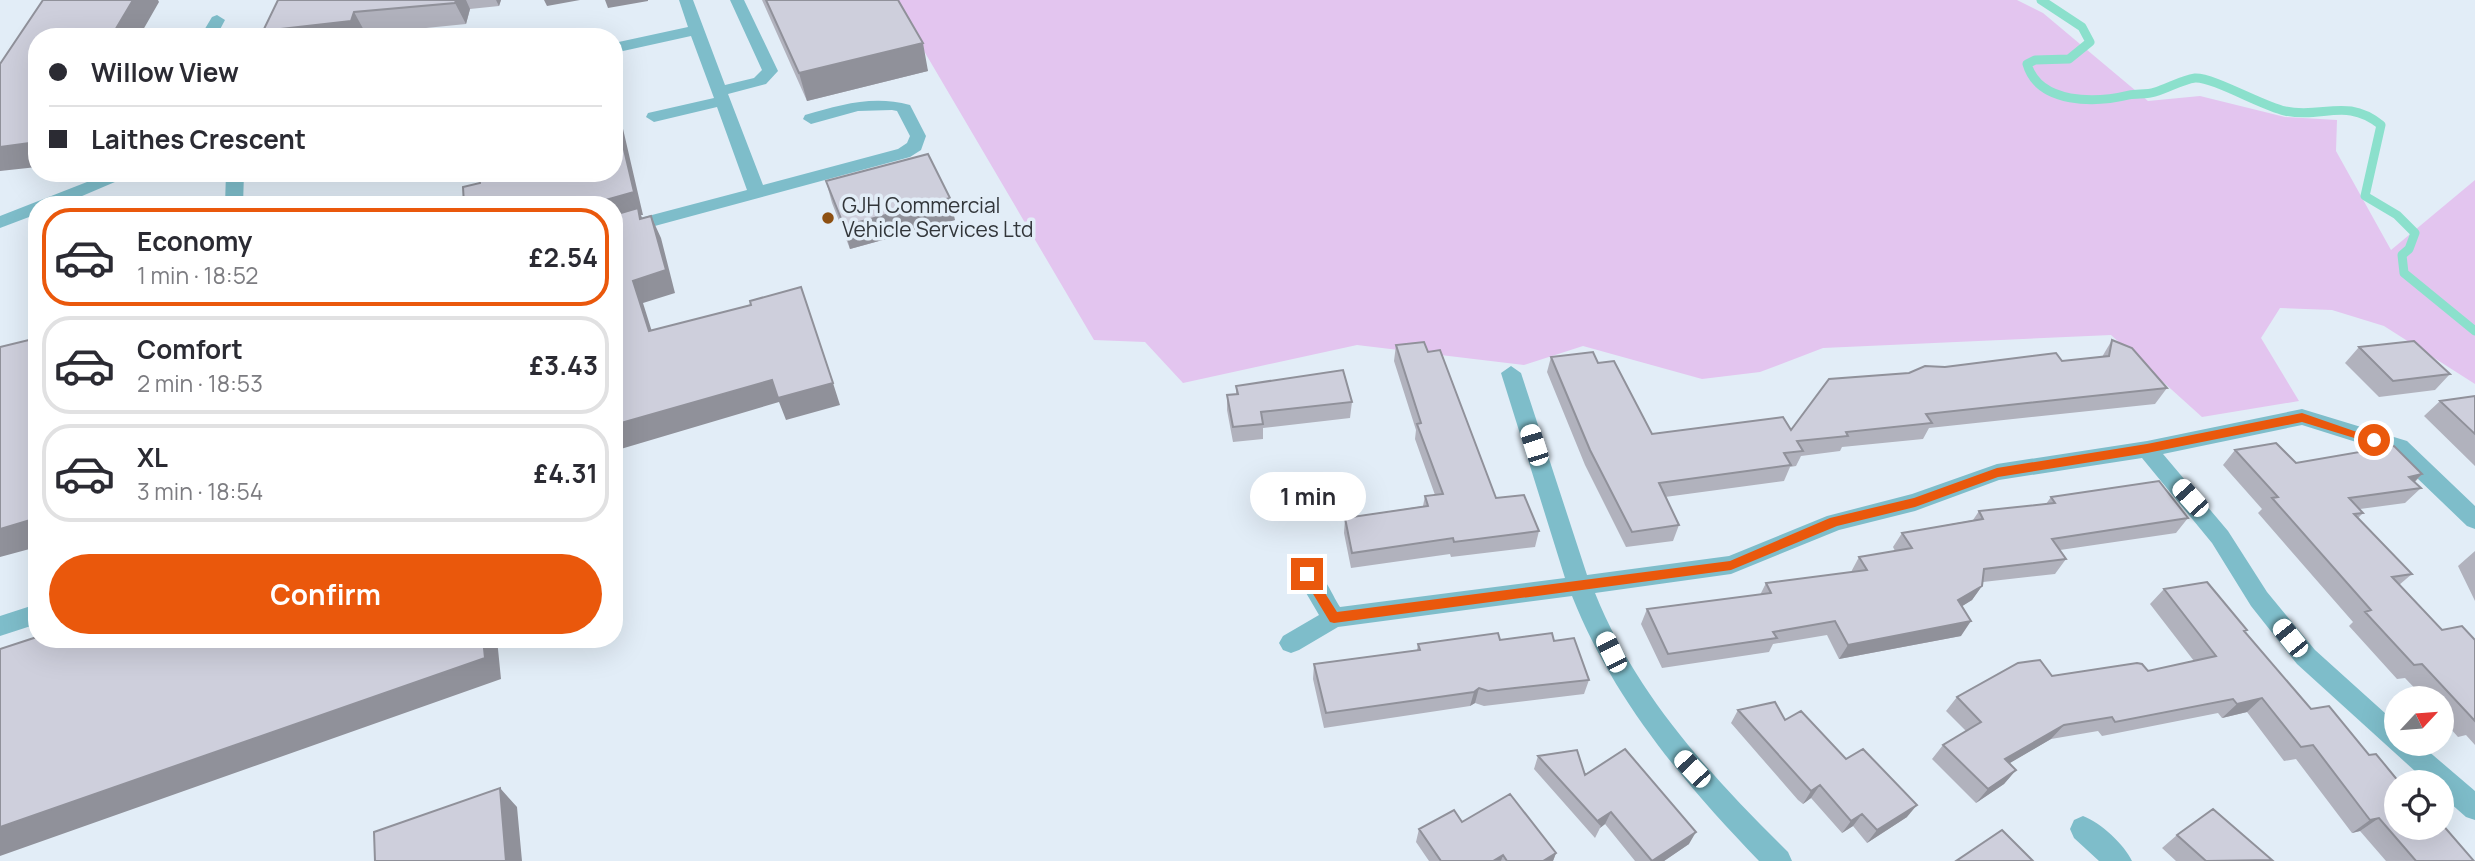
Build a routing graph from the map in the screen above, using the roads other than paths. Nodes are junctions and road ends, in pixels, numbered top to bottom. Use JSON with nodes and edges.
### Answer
{"nodes":[{"id":1,"x":685,"y":0,"type":"edge"},
{"id":2,"x":737,"y":0,"type":"edge"},
{"id":3,"x":216,"y":20,"type":"dead end"},
{"id":4,"x":212,"y":28,"type":"edge"},
{"id":5,"x":697,"y":30,"type":"junction"},
{"id":6,"x":623,"y":46,"type":"edge"},
{"id":7,"x":721,"y":96,"type":"junction"},
{"id":8,"x":654,"y":117,"type":"dead end"},
{"id":9,"x":811,"y":119,"type":"dead end"},
{"id":10,"x":104,"y":182,"type":"edge"},
{"id":11,"x":757,"y":194,"type":"junction"},
{"id":12,"x":67,"y":196,"type":"edge"},
{"id":13,"x":28,"y":211,"type":"edge"},
{"id":14,"x":0,"y":222,"type":"edge"},
{"id":15,"x":623,"y":229,"type":"edge"},
{"id":16,"x":1511,"y":373,"type":"dead end"},
{"id":17,"x":2147,"y":449,"type":"junction"},
{"id":18,"x":2475,"y":520,"type":"edge"},
{"id":19,"x":1307,"y":574,"type":"dead end"},
{"id":20,"x":1580,"y":587,"type":"junction"},
{"id":21,"x":28,"y":617,"type":"edge"},
{"id":22,"x":1334,"y":618,"type":"junction"},
{"id":23,"x":0,"y":625,"type":"edge"},
{"id":24,"x":1291,"y":643,"type":"dead end"},
{"id":25,"x":2384,"y":728,"type":"edge"},
{"id":26,"x":2416,"y":756,"type":"edge"},
{"id":27,"x":2475,"y":808,"type":"edge"},
{"id":28,"x":2083,"y":829,"type":"dead end"},
{"id":29,"x":1765,"y":858,"type":"edge"},
{"id":30,"x":2118,"y":861,"type":"edge"}],
"edges":[{"from":1,"to":5,"type":"street"},
{"from":2,"to":7,"type":"street"},
{"from":3,"to":4,"type":"street"},
{"from":5,"to":6,"type":"street"},
{"from":5,"to":7,"type":"street"},
{"from":7,"to":8,"type":"street"},
{"from":7,"to":11,"type":"street"},
{"from":9,"to":11,"type":"street"},
{"from":10,"to":12,"type":"street"},
{"from":11,"to":15,"type":"street"},
{"from":13,"to":14,"type":"street"},
{"from":16,"to":20,"type":"street"},
{"from":17,"to":18,"type":"street"},
{"from":17,"to":20,"type":"street"},
{"from":17,"to":25,"type":"street"},
{"from":19,"to":22,"type":"street"},
{"from":20,"to":22,"type":"street"},
{"from":20,"to":29,"type":"street"},
{"from":21,"to":23,"type":"street"},
{"from":22,"to":24,"type":"street"},
{"from":26,"to":27,"type":"street"},
{"from":28,"to":30,"type":"street"}]}
